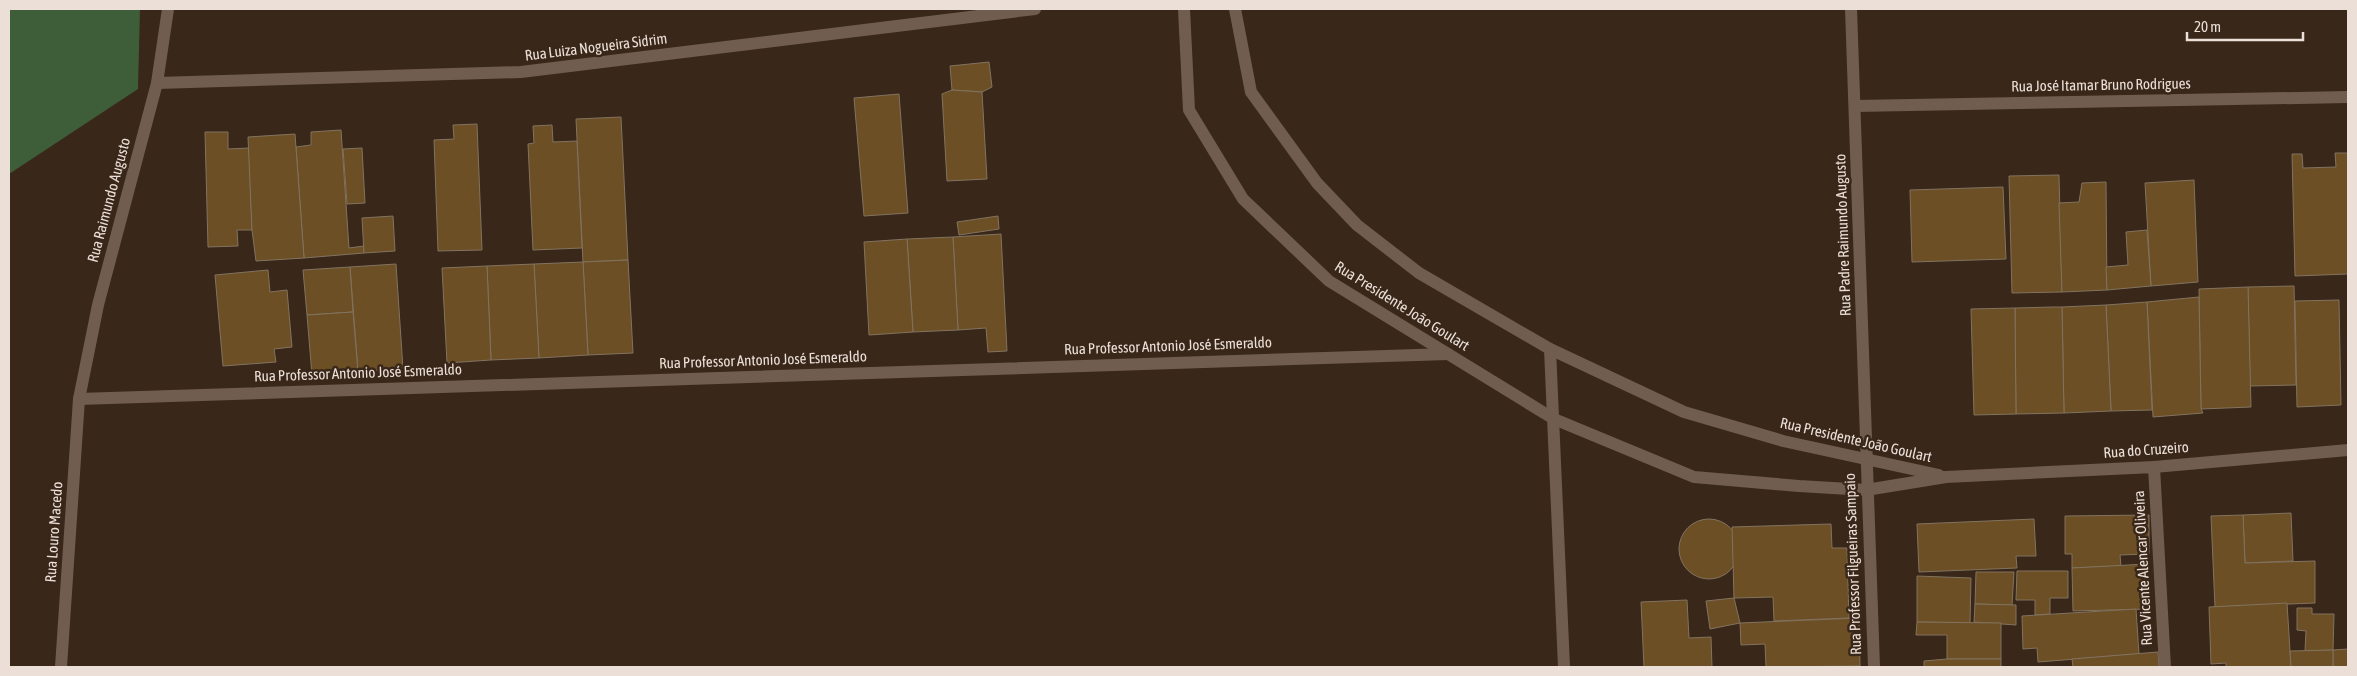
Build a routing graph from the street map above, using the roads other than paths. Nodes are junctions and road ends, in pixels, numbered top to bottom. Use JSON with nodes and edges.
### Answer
{"nodes":[{"id":1,"x":168,"y":9,"type":"edge"},
{"id":2,"x":1036,"y":9,"type":"edge"},
{"id":3,"x":1184,"y":9,"type":"edge"},
{"id":4,"x":1235,"y":9,"type":"edge"},
{"id":5,"x":1851,"y":9,"type":"edge"},
{"id":6,"x":158,"y":83,"type":"junction"},
{"id":7,"x":2348,"y":97,"type":"edge"},
{"id":8,"x":1855,"y":106,"type":"junction"},
{"id":9,"x":1550,"y":349,"type":"junction"},
{"id":10,"x":1448,"y":354,"type":"junction"},
{"id":11,"x":79,"y":399,"type":"junction"},
{"id":12,"x":1554,"y":419,"type":"junction"},
{"id":13,"x":2348,"y":450,"type":"edge"},
{"id":14,"x":1866,"y":460,"type":"junction"},
{"id":15,"x":2154,"y":467,"type":"junction"},
{"id":16,"x":1946,"y":477,"type":"junction"},
{"id":17,"x":1866,"y":490,"type":"junction"},
{"id":18,"x":61,"y":667,"type":"edge"},
{"id":19,"x":1564,"y":667,"type":"edge"},
{"id":20,"x":1874,"y":667,"type":"edge"},
{"id":21,"x":2165,"y":667,"type":"edge"}],
"edges":[{"from":1,"to":6,"type":"street","name":"Rua Raimundo Augusto"},
{"from":2,"to":6,"type":"street","name":"Rua Luiza Nogueira Sidrim"},
{"from":3,"to":10,"type":"street","name":"Rua Presidente João Goulart"},
{"from":4,"to":9,"type":"street","name":"Rua Presidente João Goulart"},
{"from":5,"to":8,"type":"street","name":"Rua Padre Raimundo Augusto"},
{"from":6,"to":11,"type":"street","name":"Rua Raimundo Augusto"},
{"from":7,"to":8,"type":"street","name":"Rua José Itamar Bruno Rodrigues"},
{"from":8,"to":14,"type":"street","name":"Rua Padre Raimundo Augusto"},
{"from":9,"to":12,"type":"street"},
{"from":9,"to":14,"type":"street","name":"Rua Presidente João Goulart"},
{"from":10,"to":11,"type":"street","name":"Rua Professor Antonio José Esmeraldo"},
{"from":10,"to":12,"type":"street","name":"Rua Presidente João Goulart"},
{"from":11,"to":18,"type":"street","name":"Rua Louro Macedo"},
{"from":12,"to":17,"type":"street","name":"Rua Presidente João Goulart"},
{"from":12,"to":19,"type":"street"},
{"from":13,"to":15,"type":"street","name":"Rua do Cruzeiro"},
{"from":14,"to":16,"type":"street","name":"Rua Presidente João Goulart"},
{"from":14,"to":17,"type":"street","name":"Rua Professor Filgueiras Sampaio"},
{"from":15,"to":16,"type":"street","name":"Rua do Cruzeiro"},
{"from":15,"to":21,"type":"street","name":"Rua Vicente Alencar Oliveira"},
{"from":16,"to":17,"type":"street","name":"Rua Presidente João Goulart"},
{"from":17,"to":20,"type":"street","name":"Rua Professor Filgueiras Sampaio"}]}
